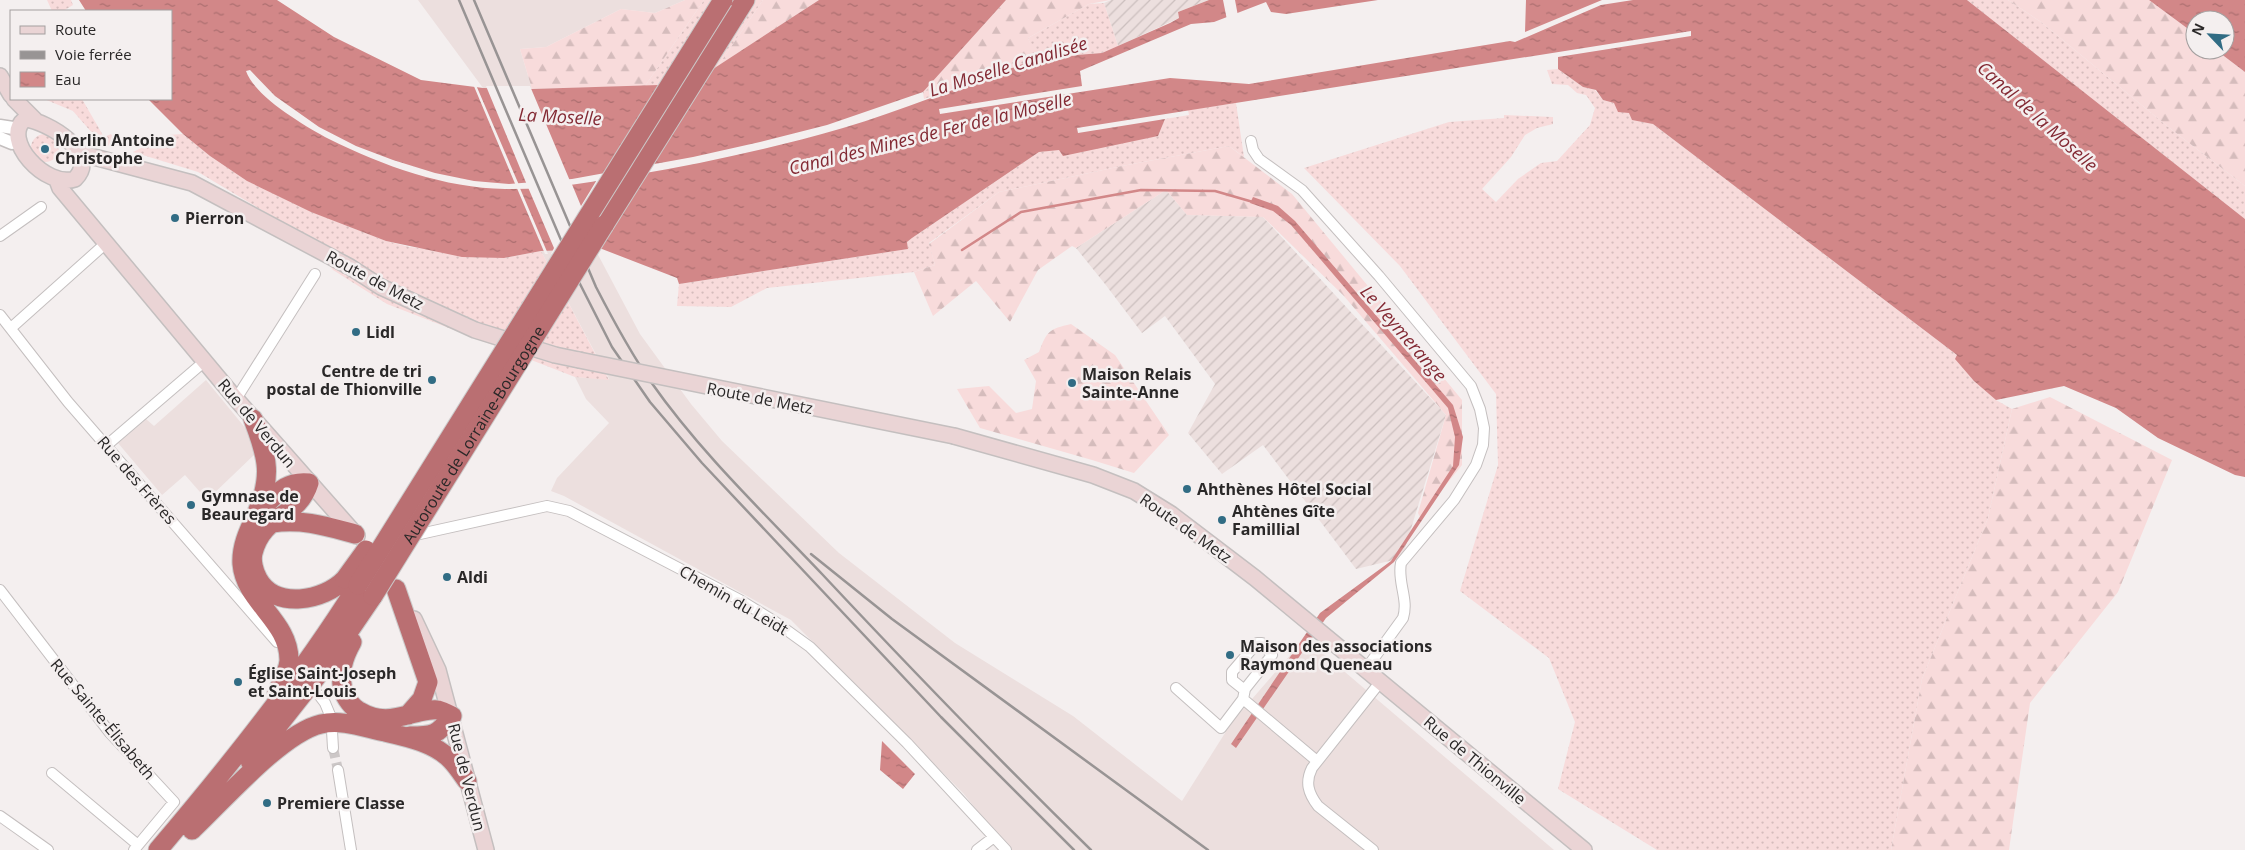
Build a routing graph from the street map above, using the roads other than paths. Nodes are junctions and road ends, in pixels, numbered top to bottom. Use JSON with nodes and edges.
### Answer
{"nodes":[{"id":1,"x":723,"y":0,"type":"edge"},
{"id":2,"x":745,"y":0,"type":"edge"},
{"id":3,"x":0,"y":76,"type":"edge"},
{"id":4,"x":10,"y":93,"type":"edge"},
{"id":5,"x":13,"y":100,"type":"edge"},
{"id":6,"x":14,"y":100,"type":"edge"},
{"id":7,"x":34,"y":120,"type":"junction"},
{"id":8,"x":9,"y":126,"type":"edge"},
{"id":9,"x":6,"y":140,"type":"edge"},
{"id":10,"x":1251,"y":141,"type":"dead end"},
{"id":11,"x":79,"y":153,"type":"junction"},
{"id":12,"x":127,"y":166,"type":"junction"},
{"id":13,"x":78,"y":174,"type":"junction"},
{"id":14,"x":57,"y":180,"type":"junction"},
{"id":15,"x":41,"y":207,"type":"dead end"},
{"id":16,"x":89,"y":223,"type":"junction"},
{"id":17,"x":0,"y":236,"type":"edge"},
{"id":18,"x":105,"y":244,"type":"junction"},
{"id":19,"x":314,"y":274,"type":"dead end"},
{"id":20,"x":0,"y":315,"type":"edge"},
{"id":21,"x":11,"y":328,"type":"junction"},
{"id":22,"x":205,"y":361,"type":"junction"},
{"id":23,"x":236,"y":399,"type":"junction"},
{"id":24,"x":253,"y":419,"type":"junction"},
{"id":25,"x":107,"y":445,"type":"junction"},
{"id":26,"x":309,"y":484,"type":"junction"},
{"id":27,"x":263,"y":519,"type":"junction"},
{"id":28,"x":355,"y":534,"type":"junction"},
{"id":29,"x":373,"y":554,"type":"junction"},
{"id":30,"x":359,"y":587,"type":"junction"},
{"id":31,"x":396,"y":589,"type":"junction"},
{"id":32,"x":0,"y":590,"type":"edge"},
{"id":33,"x":277,"y":642,"type":"dead end"},
{"id":34,"x":1366,"y":669,"type":"junction"},
{"id":35,"x":1380,"y":681,"type":"junction"},
{"id":36,"x":1176,"y":688,"type":"dead end"},
{"id":37,"x":1245,"y":689,"type":"junction"},
{"id":38,"x":319,"y":695,"type":"dead end"},
{"id":39,"x":1243,"y":700,"type":"junction"},
{"id":40,"x":274,"y":708,"type":"junction"},
{"id":41,"x":330,"y":715,"type":"dead end"},
{"id":42,"x":408,"y":715,"type":"junction"},
{"id":43,"x":452,"y":716,"type":"junction"},
{"id":44,"x":332,"y":731,"type":"dead end"},
{"id":45,"x":404,"y":736,"type":"junction"},
{"id":46,"x":334,"y":748,"type":"tunnel mouth"},
{"id":47,"x":1317,"y":761,"type":"junction"},
{"id":48,"x":338,"y":770,"type":"tunnel mouth"},
{"id":49,"x":52,"y":773,"type":"dead end"},
{"id":50,"x":467,"y":781,"type":"junction"},
{"id":51,"x":0,"y":816,"type":"edge"},
{"id":52,"x":192,"y":830,"type":"junction"},
{"id":53,"x":994,"y":837,"type":"junction"},
{"id":54,"x":136,"y":848,"type":"edge"},
{"id":55,"x":48,"y":850,"type":"edge"},
{"id":56,"x":158,"y":850,"type":"edge"},
{"id":57,"x":175,"y":850,"type":"edge"},
{"id":58,"x":351,"y":850,"type":"edge"},
{"id":59,"x":486,"y":850,"type":"edge"},
{"id":60,"x":977,"y":850,"type":"edge"},
{"id":61,"x":1006,"y":850,"type":"edge"},
{"id":62,"x":1373,"y":850,"type":"edge"},
{"id":63,"x":1584,"y":850,"type":"edge"}],
"edges":[{"from":1,"to":30,"type":"highway","name":"Autoroute de Lorraine-Bourgogne","bridge":true},
{"from":2,"to":30,"type":"highway","name":"Autoroute de Lorraine-Bourgogne","bridge":true},
{"from":3,"to":4,"type":"main road"},
{"from":5,"to":8,"type":"main road"},
{"from":6,"to":7,"type":"main road"},
{"from":7,"to":8,"type":"main road"},
{"from":7,"to":11,"type":"main road"},
{"from":8,"to":9,"type":"main road"},
{"from":9,"to":14,"type":"main road"},
{"from":10,"to":34,"type":"street"},
{"from":11,"to":12,"type":"main road","name":"Route de Metz"},
{"from":11,"to":13,"type":"main road"},
{"from":12,"to":13,"type":"main road","name":"Route de Metz"},
{"from":12,"to":34,"type":"main road","name":"Route de Metz","bridge":true},
{"from":13,"to":14,"type":"main road","name":"Route de Metz"},
{"from":13,"to":16,"type":"main road"},
{"from":14,"to":16,"type":"main road","name":"Rue de Verdun"},
{"from":15,"to":17,"type":"street"},
{"from":16,"to":18,"type":"main road","name":"Rue de Verdun"},
{"from":18,"to":21,"type":"street"},
{"from":18,"to":22,"type":"main road","name":"Rue de Verdun"},
{"from":19,"to":23,"type":"street"},
{"from":20,"to":21,"type":"street","name":"Rue des Frères"},
{"from":21,"to":25,"type":"street","name":"Rue des Frères"},
{"from":22,"to":23,"type":"main road","name":"Rue de Verdun"},
{"from":22,"to":25,"type":"street"},
{"from":23,"to":24,"type":"main road","name":"Rue de Verdun"},
{"from":24,"to":26,"type":"main road","name":"Rue de Verdun"},
{"from":24,"to":27,"type":"highway"},
{"from":25,"to":33,"type":"street","name":"Rue des Frères"},
{"from":26,"to":27,"type":"highway"},
{"from":26,"to":28,"type":"main road","name":"Rue de Verdun"},
{"from":27,"to":28,"type":"highway"},
{"from":27,"to":30,"type":"highway"},
{"from":27,"to":40,"type":"highway"},
{"from":28,"to":29,"type":"main road","name":"Rue de Verdun"},
{"from":29,"to":31,"type":"main road","name":"Rue de Verdun"},
{"from":29,"to":53,"type":"street","name":"Chemin du Leidt"},
{"from":30,"to":40,"type":"highway","name":"Autoroute de Lorraine-Bourgogne"},
{"from":30,"to":42,"type":"highway"},
{"from":30,"to":52,"type":"highway","name":"Autoroute de Lorraine-Bourgogne"},
{"from":31,"to":42,"type":"highway"},
{"from":31,"to":43,"type":"main road","name":"Rue de Verdun"},
{"from":32,"to":54,"type":"street","name":"Rue Sainte-Élisabeth"},
{"from":34,"to":35,"type":"main road","name":"Rue de Thionville"},
{"from":35,"to":47,"type":"street"},
{"from":35,"to":63,"type":"main road","name":"Rue de Thionville"},
{"from":36,"to":39,"type":"street"},
{"from":37,"to":37,"type":"street"},
{"from":37,"to":39,"type":"street"},
{"from":38,"to":41,"type":"street"},
{"from":39,"to":47,"type":"street"},
{"from":40,"to":56,"type":"highway","name":"Autoroute de Lorraine-Bourgogne"},
{"from":42,"to":43,"type":"highway"},
{"from":43,"to":45,"type":"highway"},
{"from":43,"to":50,"type":"main road","name":"Rue de Verdun"},
{"from":44,"to":46,"type":"street"},
{"from":45,"to":50,"type":"highway"},
{"from":45,"to":52,"type":"highway"},
{"from":47,"to":62,"type":"street"},
{"from":48,"to":58,"type":"street"},
{"from":49,"to":54,"type":"street"},
{"from":50,"to":59,"type":"main road","name":"Rue de Verdun"},
{"from":51,"to":55,"type":"street"},
{"from":52,"to":57,"type":"highway","name":"Autoroute de Lorraine-Bourgogne"},
{"from":53,"to":60,"type":"street"},
{"from":53,"to":61,"type":"street","name":"Chemin du Leidt"}]}
